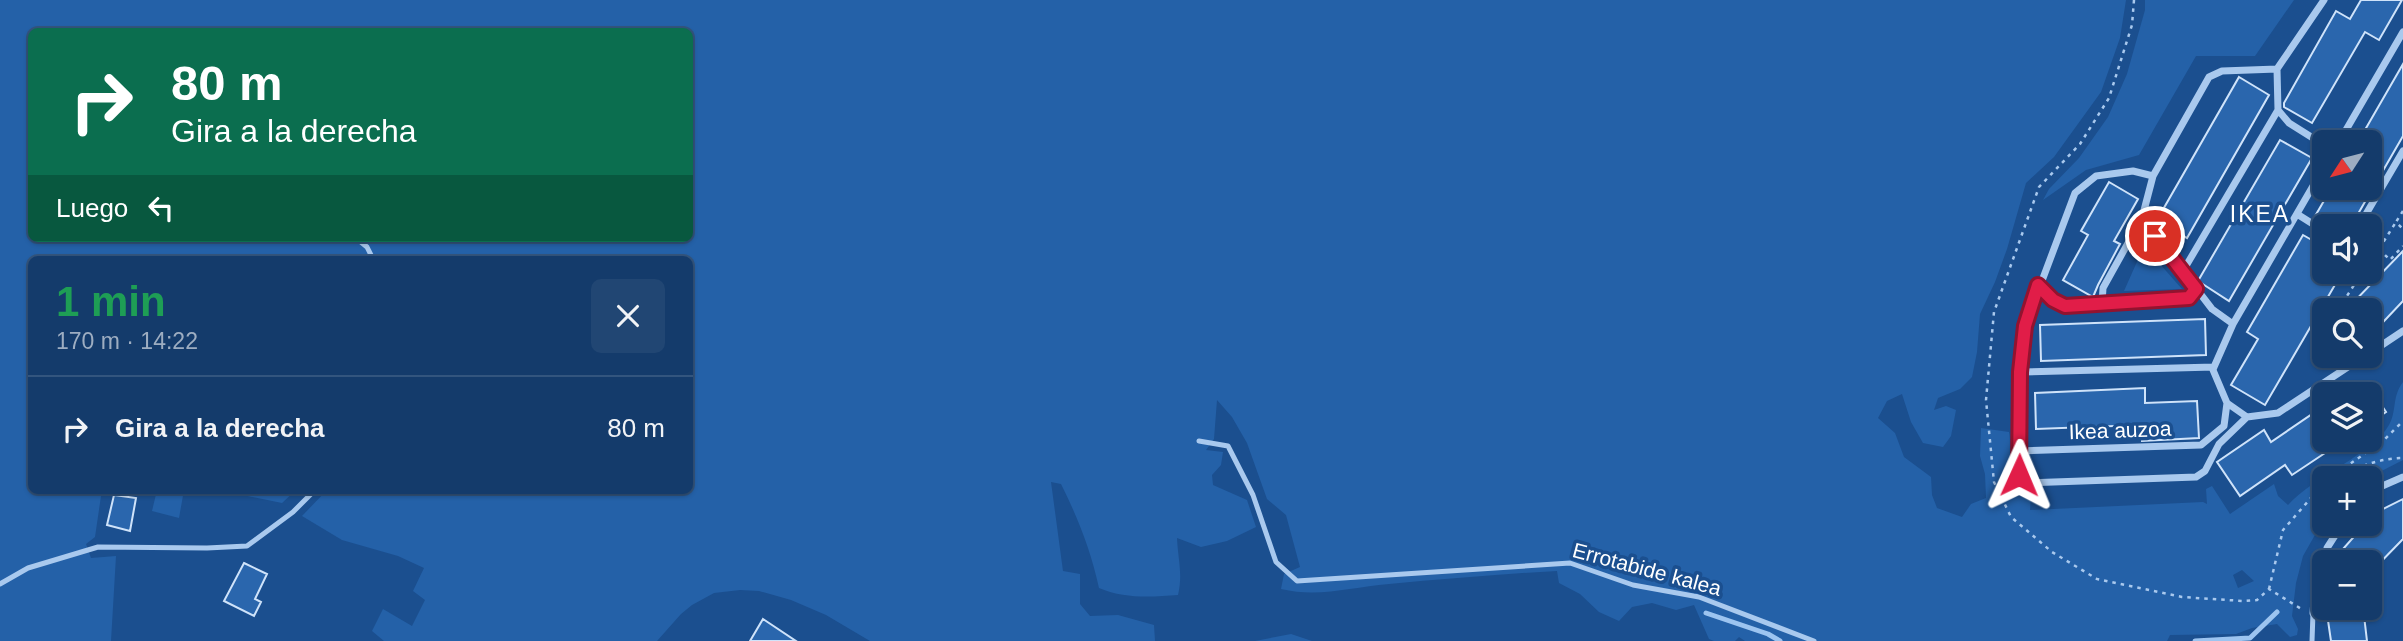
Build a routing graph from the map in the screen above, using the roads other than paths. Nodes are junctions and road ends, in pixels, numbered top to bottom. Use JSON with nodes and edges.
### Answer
{"nodes":[{"id":1,"x":2324,"y":0,"type":"edge"},
{"id":2,"x":2403,"y":32,"type":"edge"},
{"id":3,"x":2393,"y":49,"type":"junction"},
{"id":4,"x":2403,"y":55,"type":"edge"},
{"id":5,"x":2277,"y":69,"type":"junction"},
{"id":6,"x":2278,"y":110,"type":"junction"},
{"id":7,"x":2346,"y":130,"type":"edge"},
{"id":8,"x":2312,"y":137,"type":"edge"},
{"id":9,"x":2403,"y":151,"type":"edge"},
{"id":10,"x":2153,"y":176,"type":"junction"},
{"id":11,"x":2312,"y":188,"type":"edge"},
{"id":12,"x":2297,"y":214,"type":"junction"},
{"id":13,"x":2366,"y":214,"type":"edge"},
{"id":14,"x":2142,"y":218,"type":"junction"},
{"id":15,"x":2312,"y":223,"type":"edge"},
{"id":16,"x":361,"y":242,"type":"edge"},
{"id":17,"x":372,"y":256,"type":"edge"},
{"id":18,"x":2183,"y":271,"type":"junction"},
{"id":19,"x":2038,"y":285,"type":"junction"},
{"id":20,"x":2196,"y":289,"type":"junction"},
{"id":21,"x":2102,"y":303,"type":"junction"},
{"id":22,"x":2233,"y":324,"type":"junction"},
{"id":23,"x":2403,"y":331,"type":"edge"},
{"id":24,"x":2382,"y":345,"type":"edge"},
{"id":25,"x":2214,"y":367,"type":"junction"},
{"id":26,"x":2347,"y":368,"type":"edge"},
{"id":27,"x":2020,"y":372,"type":"junction"},
{"id":28,"x":2227,"y":403,"type":"junction"},
{"id":29,"x":2247,"y":417,"type":"junction"},
{"id":30,"x":1199,"y":441,"type":"dead end"},
{"id":31,"x":2020,"y":451,"type":"junction"},
{"id":32,"x":2403,"y":477,"type":"edge"},
{"id":33,"x":2382,"y":486,"type":"edge"},
{"id":34,"x":311,"y":494,"type":"edge"},
{"id":35,"x":0,"y":584,"type":"edge"},
{"id":36,"x":2314,"y":620,"type":"edge"},
{"id":37,"x":1814,"y":641,"type":"edge"},
{"id":38,"x":2312,"y":641,"type":"edge"}],
"edges":[{"from":1,"to":5,"type":"street"},
{"from":2,"to":3,"type":"street"},
{"from":3,"to":4,"type":"street"},
{"from":3,"to":7,"type":"street"},
{"from":5,"to":6,"type":"street"},
{"from":5,"to":10,"type":"street"},
{"from":6,"to":8,"type":"street"},
{"from":6,"to":18,"type":"street"},
{"from":9,"to":13,"type":"street"},
{"from":10,"to":14,"type":"street"},
{"from":10,"to":19,"type":"street"},
{"from":11,"to":12,"type":"street"},
{"from":12,"to":15,"type":"street"},
{"from":12,"to":22,"type":"street"},
{"from":14,"to":18,"type":"street"},
{"from":14,"to":21,"type":"street"},
{"from":16,"to":17,"type":"lane"},
{"from":18,"to":20,"type":"street"},
{"from":19,"to":21,"type":"street"},
{"from":19,"to":27,"type":"street"},
{"from":20,"to":21,"type":"street"},
{"from":20,"to":22,"type":"street"},
{"from":22,"to":25,"type":"street"},
{"from":23,"to":24,"type":"street"},
{"from":25,"to":27,"type":"street"},
{"from":25,"to":28,"type":"street"},
{"from":26,"to":29,"type":"street"},
{"from":27,"to":31,"type":"street"},
{"from":28,"to":29,"type":"street"},
{"from":28,"to":31,"type":"street","name":"Ikea auzoa"},
{"from":29,"to":31,"type":"street"},
{"from":30,"to":37,"type":"lane","name":"Errotabide kalea"},
{"from":32,"to":33,"type":"street"},
{"from":34,"to":35,"type":"lane"},
{"from":36,"to":38,"type":"lane"}]}
